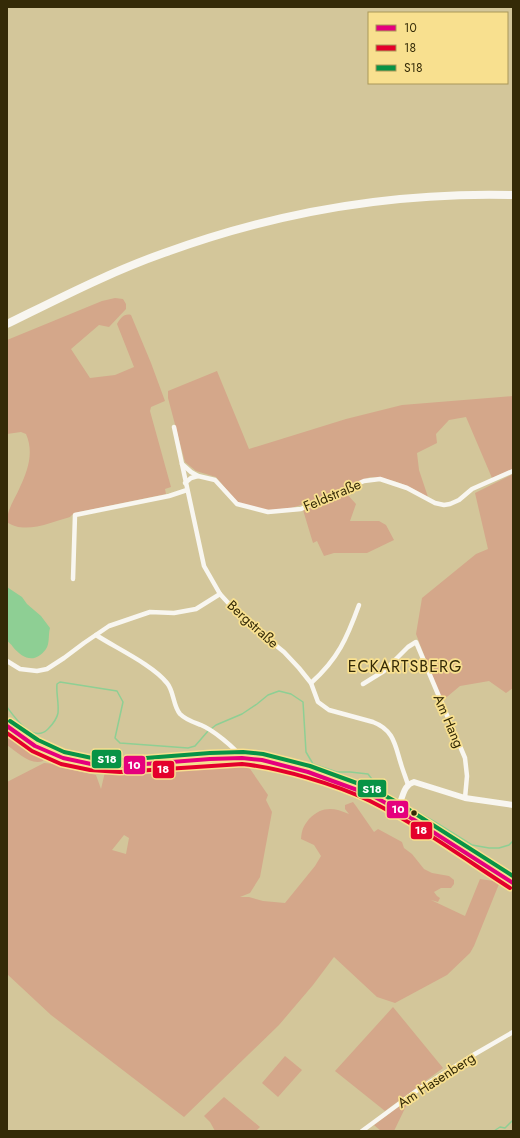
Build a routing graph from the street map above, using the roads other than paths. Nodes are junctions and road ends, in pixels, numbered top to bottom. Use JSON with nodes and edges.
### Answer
{"nodes":[{"id":1,"x":513,"y":194,"type":"edge"},
{"id":2,"x":7,"y":324,"type":"edge"},
{"id":3,"x":174,"y":428,"type":"dead end"},
{"id":4,"x":182,"y":464,"type":"junction"},
{"id":5,"x":513,"y":471,"type":"edge"},
{"id":6,"x":198,"y":476,"type":"junction"},
{"id":7,"x":186,"y":483,"type":"junction"},
{"id":8,"x":187,"y":490,"type":"junction"},
{"id":9,"x":73,"y":579,"type":"dead end"},
{"id":10,"x":220,"y":594,"type":"junction"},
{"id":11,"x":359,"y":605,"type":"dead end"},
{"id":12,"x":96,"y":636,"type":"junction"},
{"id":13,"x":7,"y":661,"type":"edge"},
{"id":14,"x":311,"y":683,"type":"junction"},
{"id":15,"x":363,"y":684,"type":"dead end"},
{"id":16,"x":7,"y":726,"type":"edge"},
{"id":17,"x":242,"y":758,"type":"junction"},
{"id":18,"x":408,"y":784,"type":"junction"},
{"id":19,"x":465,"y":798,"type":"junction"},
{"id":20,"x":399,"y":804,"type":"junction"},
{"id":21,"x":513,"y":805,"type":"edge"},
{"id":22,"x":513,"y":883,"type":"edge"},
{"id":23,"x":513,"y":1032,"type":"edge"},
{"id":24,"x":362,"y":1131,"type":"edge"}],
"edges":[{"from":1,"to":2,"type":"highway"},
{"from":3,"to":4,"type":"street","name":"Bergstraße"},
{"from":4,"to":6,"type":"street","name":"Feldstraße"},
{"from":4,"to":7,"type":"street","name":"Bergstraße"},
{"from":5,"to":6,"type":"street","name":"Feldstraße"},
{"from":6,"to":7,"type":"street"},
{"from":7,"to":8,"type":"street","name":"Bergstraße"},
{"from":8,"to":9,"type":"street"},
{"from":8,"to":10,"type":"street","name":"Bergstraße"},
{"from":10,"to":12,"type":"street"},
{"from":10,"to":14,"type":"street","name":"Bergstraße"},
{"from":11,"to":14,"type":"street"},
{"from":12,"to":13,"type":"street"},
{"from":12,"to":17,"type":"street"},
{"from":14,"to":18,"type":"street","name":"Bergstraße"},
{"from":15,"to":19,"type":"street","name":"Am Hang"},
{"from":16,"to":17,"type":"main road"},
{"from":17,"to":20,"type":"main road"},
{"from":18,"to":19,"type":"main road"},
{"from":18,"to":20,"type":"main road"},
{"from":19,"to":21,"type":"main road"},
{"from":20,"to":22,"type":"main road"},
{"from":23,"to":24,"type":"street","name":"Am Hasenberg"}]}
